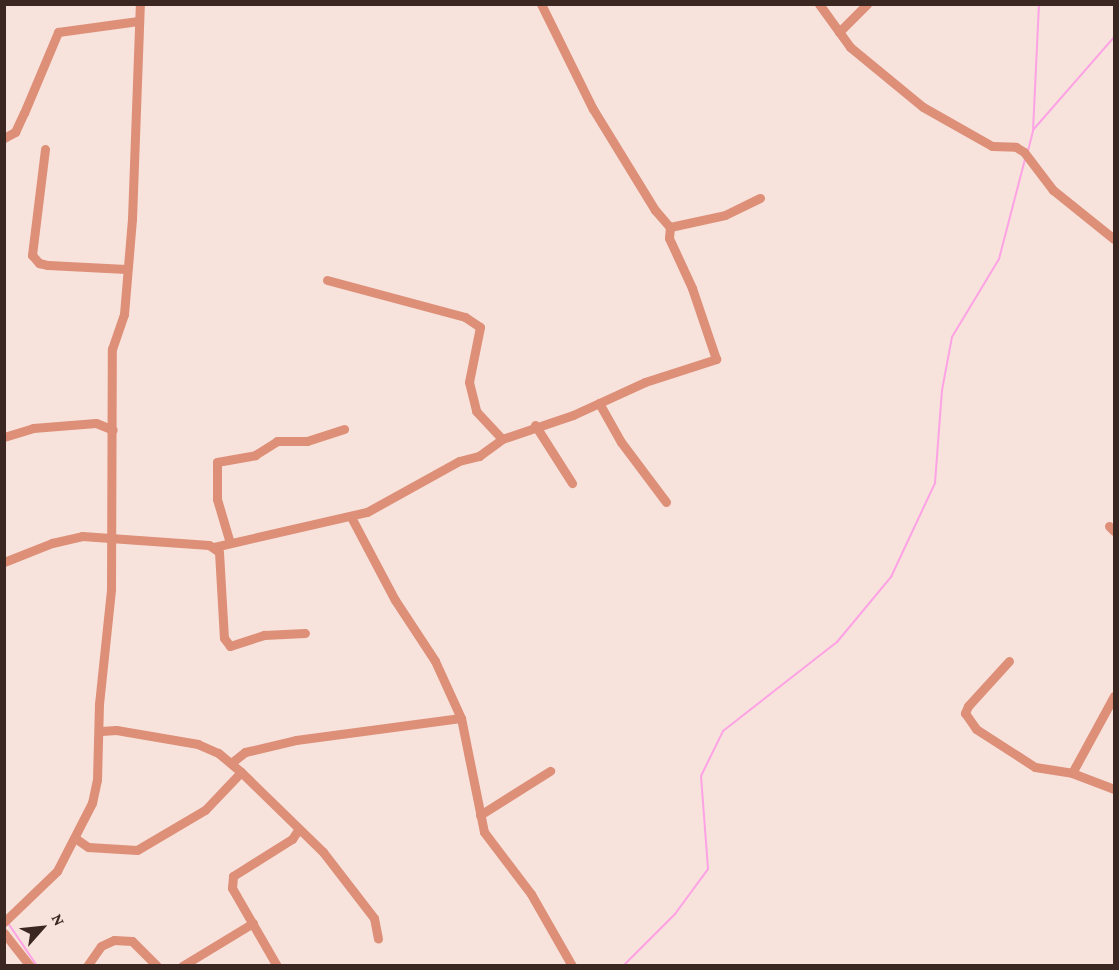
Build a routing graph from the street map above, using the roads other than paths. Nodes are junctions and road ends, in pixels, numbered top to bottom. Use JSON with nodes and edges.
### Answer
{"nodes":[{"id":1,"x":140,"y":4,"type":"edge"},
{"id":2,"x":542,"y":4,"type":"edge"},
{"id":3,"x":819,"y":4,"type":"edge"},
{"id":4,"x":867,"y":4,"type":"edge"},
{"id":5,"x":138,"y":21,"type":"junction"},
{"id":6,"x":839,"y":32,"type":"junction"},
{"id":7,"x":4,"y":138,"type":"edge"},
{"id":8,"x":45,"y":149,"type":"dead end"},
{"id":9,"x":760,"y":198,"type":"dead end"},
{"id":10,"x":670,"y":227,"type":"junction"},
{"id":11,"x":1114,"y":239,"type":"edge"},
{"id":12,"x":126,"y":269,"type":"junction"},
{"id":13,"x":327,"y":280,"type":"dead end"},
{"id":14,"x":599,"y":403,"type":"junction"},
{"id":15,"x":535,"y":425,"type":"junction"},
{"id":16,"x":344,"y":429,"type":"dead end"},
{"id":17,"x":112,"y":430,"type":"junction"},
{"id":18,"x":4,"y":437,"type":"edge"},
{"id":19,"x":502,"y":439,"type":"junction"},
{"id":20,"x":572,"y":483,"type":"dead end"},
{"id":21,"x":666,"y":502,"type":"dead end"},
{"id":22,"x":351,"y":517,"type":"junction"},
{"id":23,"x":112,"y":537,"type":"junction"},
{"id":24,"x":230,"y":543,"type":"junction"},
{"id":25,"x":214,"y":547,"type":"junction"},
{"id":26,"x":4,"y":562,"type":"edge"},
{"id":27,"x":305,"y":633,"type":"dead end"},
{"id":28,"x":1009,"y":662,"type":"dead end"},
{"id":29,"x":1114,"y":699,"type":"edge"},
{"id":30,"x":461,"y":718,"type":"junction"},
{"id":31,"x":101,"y":731,"type":"junction"},
{"id":32,"x":231,"y":763,"type":"junction"},
{"id":33,"x":550,"y":771,"type":"dead end"},
{"id":34,"x":241,"y":772,"type":"junction"},
{"id":35,"x":1072,"y":773,"type":"junction"},
{"id":36,"x":1114,"y":789,"type":"edge"},
{"id":37,"x":480,"y":814,"type":"junction"},
{"id":38,"x":298,"y":830,"type":"junction"},
{"id":39,"x":75,"y":838,"type":"junction"},
{"id":40,"x":4,"y":922,"type":"edge"},
{"id":41,"x":253,"y":923,"type":"junction"},
{"id":42,"x":4,"y":933,"type":"edge"},
{"id":43,"x":378,"y":939,"type":"dead end"},
{"id":44,"x":30,"y":966,"type":"edge"},
{"id":45,"x":87,"y":966,"type":"edge"},
{"id":46,"x":158,"y":966,"type":"edge"},
{"id":47,"x":182,"y":966,"type":"edge"},
{"id":48,"x":277,"y":966,"type":"edge"},
{"id":49,"x":572,"y":966,"type":"edge"}],
"edges":[{"from":1,"to":5,"type":"street"},
{"from":2,"to":10,"type":"street"},
{"from":3,"to":6,"type":"street"},
{"from":4,"to":6,"type":"street"},
{"from":5,"to":7,"type":"street"},
{"from":5,"to":12,"type":"street"},
{"from":6,"to":11,"type":"street"},
{"from":8,"to":12,"type":"street"},
{"from":9,"to":10,"type":"street"},
{"from":10,"to":14,"type":"street"},
{"from":12,"to":17,"type":"street"},
{"from":13,"to":19,"type":"street"},
{"from":14,"to":15,"type":"street"},
{"from":14,"to":21,"type":"street"},
{"from":15,"to":19,"type":"street"},
{"from":15,"to":20,"type":"street"},
{"from":16,"to":24,"type":"street"},
{"from":17,"to":18,"type":"street"},
{"from":17,"to":23,"type":"street"},
{"from":19,"to":22,"type":"street"},
{"from":22,"to":24,"type":"street"},
{"from":22,"to":30,"type":"street"},
{"from":23,"to":25,"type":"street"},
{"from":23,"to":26,"type":"street"},
{"from":23,"to":31,"type":"street"},
{"from":24,"to":25,"type":"street"},
{"from":25,"to":27,"type":"street"},
{"from":28,"to":35,"type":"street"},
{"from":29,"to":35,"type":"street"},
{"from":30,"to":32,"type":"street"},
{"from":30,"to":37,"type":"street"},
{"from":31,"to":32,"type":"street"},
{"from":31,"to":39,"type":"street"},
{"from":32,"to":34,"type":"street"},
{"from":33,"to":37,"type":"street"},
{"from":34,"to":38,"type":"street"},
{"from":34,"to":39,"type":"street"},
{"from":35,"to":36,"type":"street"},
{"from":37,"to":49,"type":"street"},
{"from":38,"to":41,"type":"street"},
{"from":38,"to":43,"type":"street"},
{"from":39,"to":40,"type":"street"},
{"from":41,"to":47,"type":"street"},
{"from":41,"to":48,"type":"street"},
{"from":42,"to":44,"type":"street"},
{"from":45,"to":46,"type":"street"}]}
